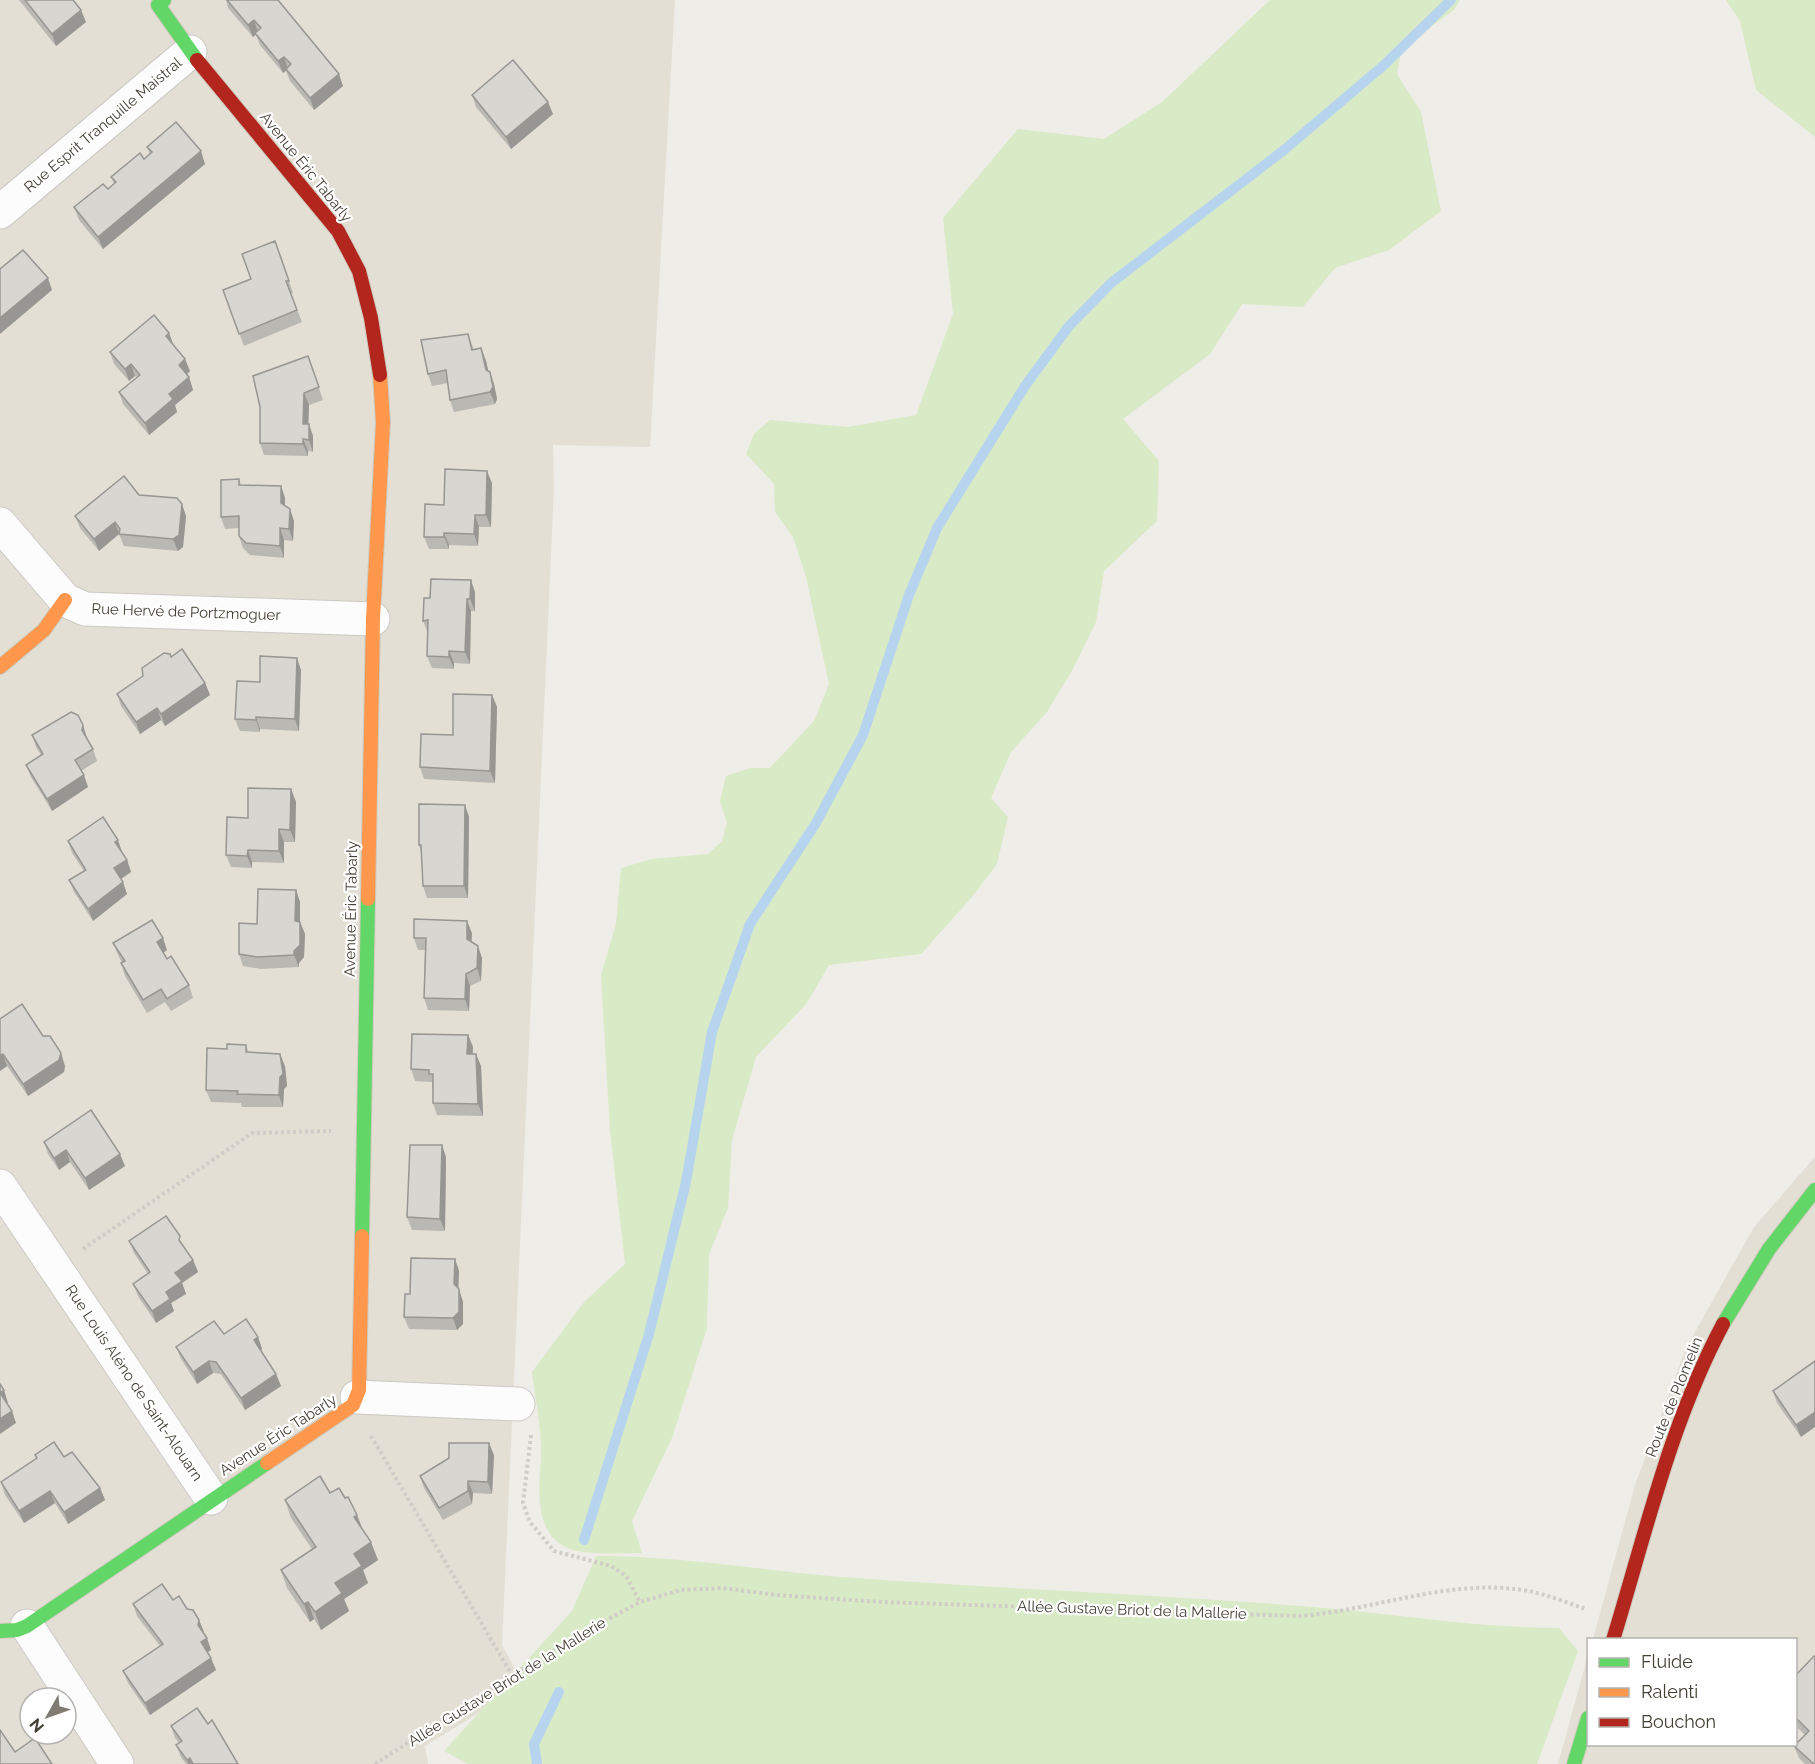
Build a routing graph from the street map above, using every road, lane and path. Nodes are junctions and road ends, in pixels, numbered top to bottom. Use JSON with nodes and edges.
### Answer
{"nodes":[{"id":1,"x":159,"y":2,"type":"edge"},
{"id":2,"x":190,"y":52,"type":"junction"},
{"id":3,"x":0,"y":212,"type":"edge"},
{"id":4,"x":0,"y":524,"type":"edge"},
{"id":5,"x":65,"y":600,"type":"junction"},
{"id":6,"x":373,"y":619,"type":"junction"},
{"id":7,"x":0,"y":667,"type":"edge"},
{"id":8,"x":364,"y":1131,"type":"junction"},
{"id":9,"x":0,"y":1186,"type":"edge"},
{"id":10,"x":1815,"y":1190,"type":"edge"},
{"id":11,"x":56,"y":1268,"type":"junction"},
{"id":12,"x":355,"y":1401,"type":"junction"},
{"id":13,"x":518,"y":1404,"type":"joint"},
{"id":14,"x":211,"y":1498,"type":"junction"},
{"id":15,"x":640,"y":1602,"type":"junction"},
{"id":16,"x":1621,"y":1615,"type":"junction"},
{"id":17,"x":13,"y":1629,"type":"edge"},
{"id":18,"x":1614,"y":1638,"type":"edge"},
{"id":19,"x":512,"y":1676,"type":"junction"},
{"id":20,"x":1587,"y":1724,"type":"edge"},
{"id":21,"x":1581,"y":1762,"type":"edge"},
{"id":22,"x":117,"y":1764,"type":"edge"},
{"id":23,"x":375,"y":1764,"type":"edge"}],
"edges":[{"from":1,"to":2,"type":"street","name":"Rue Esprit Tranquille Maistral"},
{"from":2,"to":3,"type":"street","name":"Rue Esprit Tranquille Maistral"},
{"from":2,"to":6,"type":"street","name":"Avenue Éric Tabarly"},
{"from":4,"to":5,"type":"street"},
{"from":5,"to":6,"type":"street","name":"Rue Hervé de Portzmoguer"},
{"from":5,"to":7,"type":"street"},
{"from":6,"to":8,"type":"street","name":"Avenue Éric Tabarly"},
{"from":8,"to":11,"type":"path","name":"Rue Louis Aléno de Saint-Alouarn"},
{"from":8,"to":12,"type":"street","name":"Avenue Éric Tabarly"},
{"from":9,"to":11,"type":"street","name":"Rue Louis Aléno de Saint-Alouarn"},
{"from":10,"to":16,"type":"street","name":"Route de Plomelin"},
{"from":11,"to":14,"type":"street","name":"Rue Louis Aléno de Saint-Alouarn"},
{"from":12,"to":13,"type":"street"},
{"from":12,"to":14,"type":"street","name":"Avenue Éric Tabarly"},
{"from":12,"to":19,"type":"path"},
{"from":13,"to":15,"type":"path"},
{"from":14,"to":17,"type":"street","name":"Avenue Éric Tabarly"},
{"from":15,"to":16,"type":"path","name":"Allée Gustave Briot de la Mallerie"},
{"from":15,"to":19,"type":"path","name":"Allée Gustave Briot de la Mallerie"},
{"from":16,"to":18,"type":"street","name":"Route de Plomelin"},
{"from":17,"to":22,"type":"street"},
{"from":19,"to":23,"type":"path","name":"Allée Gustave Briot de la Mallerie"},
{"from":20,"to":21,"type":"street"}]}
